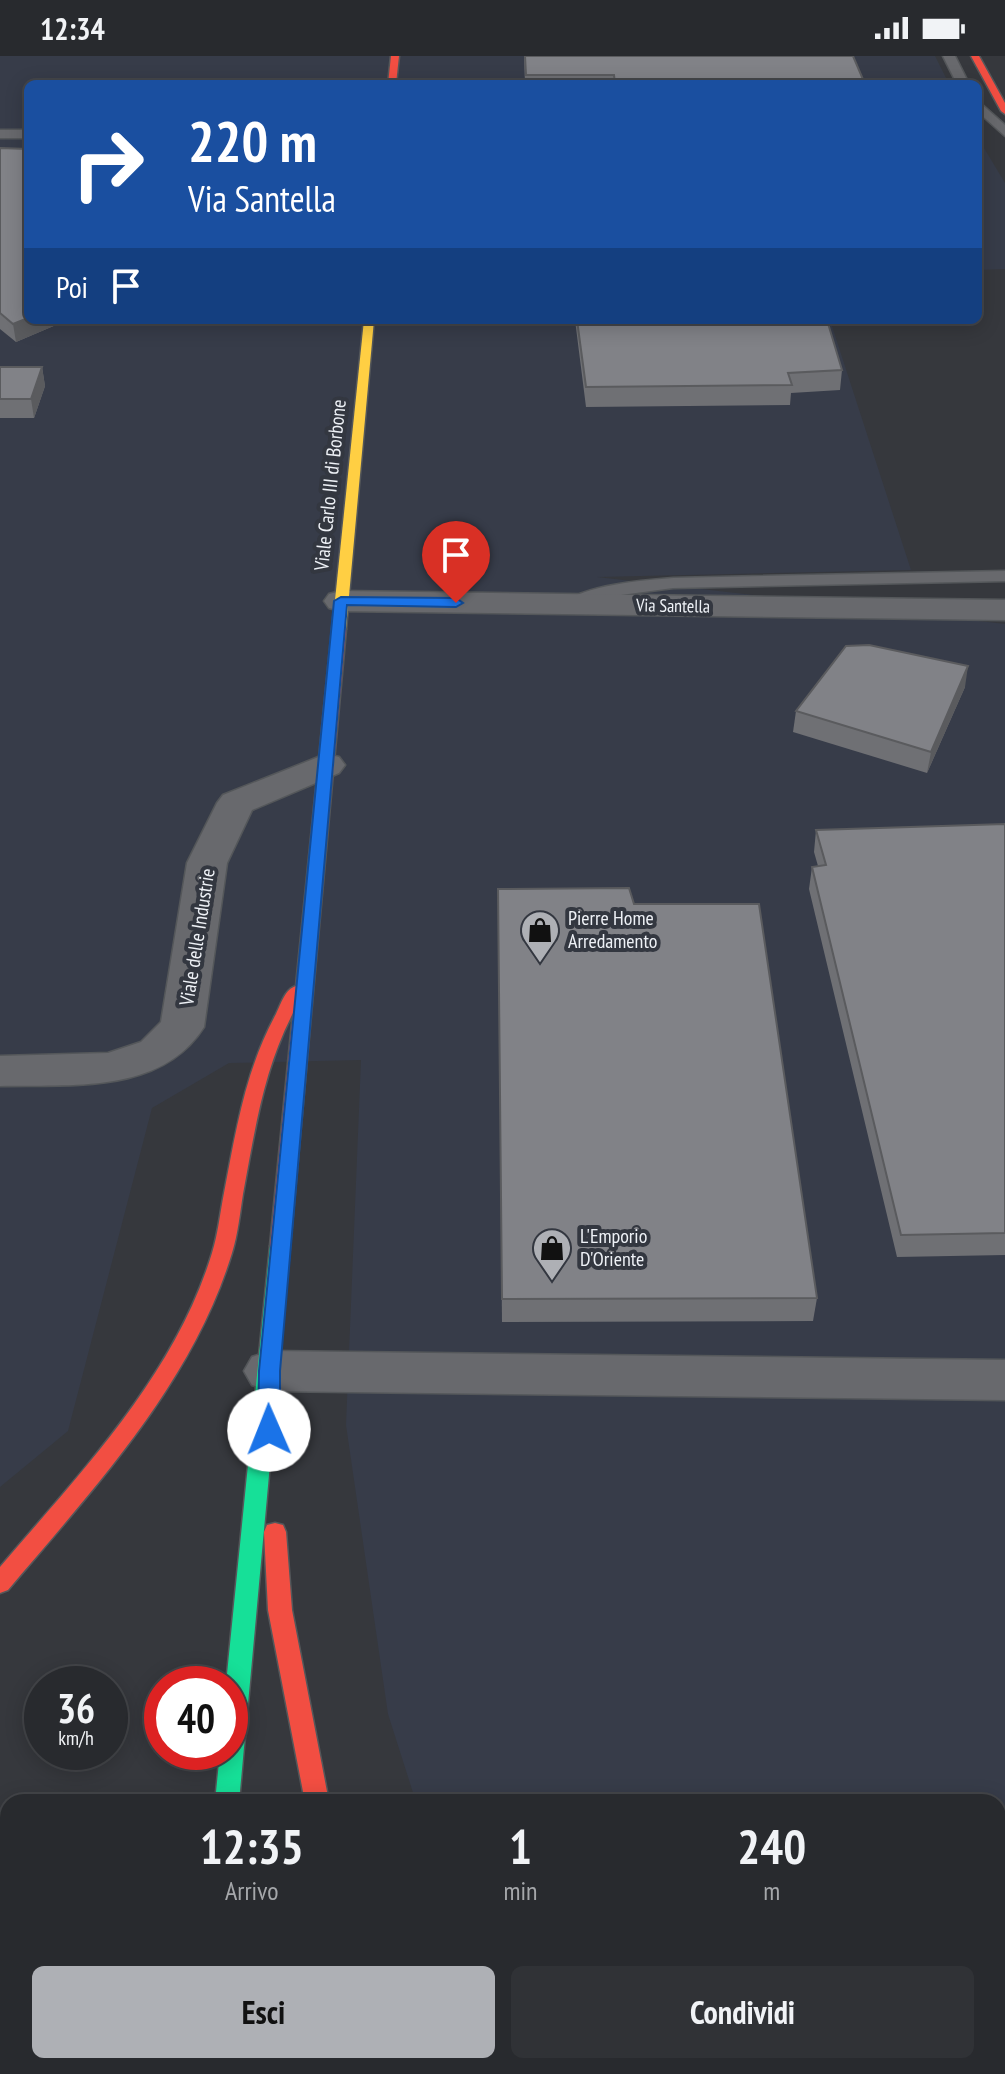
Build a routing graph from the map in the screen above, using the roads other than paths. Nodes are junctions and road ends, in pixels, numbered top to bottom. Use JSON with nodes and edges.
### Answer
{"nodes":[{"id":1,"x":395,"y":56,"type":"edge"},
{"id":2,"x":949,"y":56,"type":"edge"},
{"id":3,"x":975,"y":56,"type":"edge"},
{"id":4,"x":392,"y":80,"type":"edge"},
{"id":5,"x":961,"y":80,"type":"edge"},
{"id":6,"x":982,"y":109,"type":"edge"},
{"id":7,"x":1005,"y":111,"type":"edge"},
{"id":8,"x":1005,"y":132,"type":"edge"},
{"id":9,"x":0,"y":134,"type":"edge"},
{"id":10,"x":24,"y":134,"type":"edge"},
{"id":11,"x":369,"y":324,"type":"edge"},
{"id":12,"x":1005,"y":576,"type":"edge"},
{"id":13,"x":341,"y":601,"type":"junction"},
{"id":14,"x":572,"y":604,"type":"junction"},
{"id":15,"x":1005,"y":610,"type":"edge"},
{"id":16,"x":326,"y":765,"type":"junction"},
{"id":17,"x":306,"y":972,"type":"junction"},
{"id":18,"x":0,"y":1071,"type":"edge"},
{"id":19,"x":1005,"y":1380,"type":"edge"},
{"id":20,"x":269,"y":1385,"type":"junction"},
{"id":21,"x":0,"y":1583,"type":"edge"},
{"id":22,"x":228,"y":1794,"type":"edge"},
{"id":23,"x":315,"y":1794,"type":"edge"}],
"edges":[{"from":1,"to":4,"type":"main road"},
{"from":2,"to":5,"type":"lane"},
{"from":3,"to":7,"type":"main road"},
{"from":6,"to":8,"type":"lane"},
{"from":9,"to":10,"type":"lane"},
{"from":11,"to":13,"type":"main road","name":"Viale Carlo III di Borbone"},
{"from":12,"to":14,"type":"lane"},
{"from":13,"to":14,"type":"street","name":"Via Santella"},
{"from":13,"to":16,"type":"main road","name":"Viale Carlo III di Borbone"},
{"from":14,"to":15,"type":"street","name":"Via Santella"},
{"from":16,"to":17,"type":"main road","name":"Viale Carlo III di Borbone"},
{"from":16,"to":18,"type":"street","name":"Viale delle Industrie"},
{"from":17,"to":20,"type":"main road","name":"Viale Carlo III di Borbone"},
{"from":17,"to":21,"type":"main road"},
{"from":19,"to":20,"type":"street"},
{"from":20,"to":22,"type":"main road","name":"Viale Carlo III di Borbone"},
{"from":20,"to":23,"type":"main road"}]}
